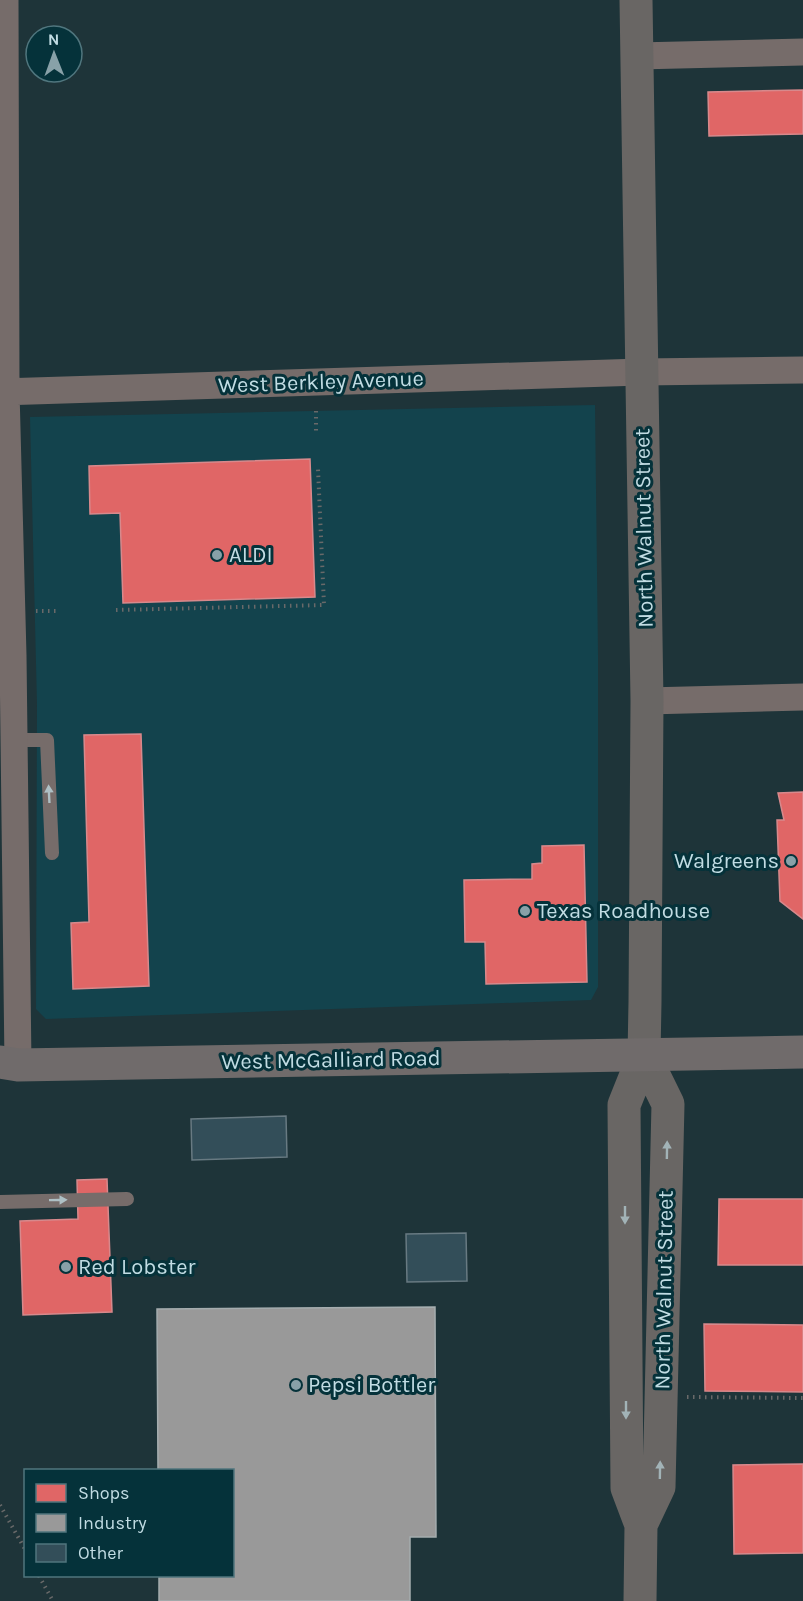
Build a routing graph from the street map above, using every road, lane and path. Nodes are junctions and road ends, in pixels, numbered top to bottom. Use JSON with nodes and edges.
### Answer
{"nodes":[{"id":1,"x":6,"y":0,"type":"edge"},
{"id":2,"x":636,"y":0,"type":"edge"},
{"id":3,"x":803,"y":52,"type":"edge"},
{"id":4,"x":637,"y":56,"type":"junction"},
{"id":5,"x":803,"y":370,"type":"edge"},
{"id":6,"x":641,"y":372,"type":"junction"},
{"id":7,"x":3,"y":391,"type":"edge"},
{"id":8,"x":316,"y":411,"type":"dead end"},
{"id":9,"x":316,"y":434,"type":"dead end"},
{"id":10,"x":318,"y":469,"type":"dead end"},
{"id":11,"x":116,"y":610,"type":"dead end"},
{"id":12,"x":35,"y":611,"type":"dead end"},
{"id":13,"x":59,"y":611,"type":"dead end"},
{"id":14,"x":803,"y":697,"type":"edge"},
{"id":15,"x":647,"y":701,"type":"junction"},
{"id":16,"x":14,"y":740,"type":"junction"},
{"id":17,"x":52,"y":852,"type":"dead end"},
{"id":18,"x":803,"y":1052,"type":"edge"},
{"id":19,"x":644,"y":1055,"type":"junction"},
{"id":20,"x":6,"y":1066,"type":"edge"},
{"id":21,"x":127,"y":1199,"type":"dead end"},
{"id":22,"x":0,"y":1202,"type":"edge"},
{"id":23,"x":678,"y":1397,"type":"dead end"},
{"id":24,"x":803,"y":1398,"type":"edge"},
{"id":25,"x":0,"y":1505,"type":"edge"},
{"id":26,"x":641,"y":1525,"type":"junction"},
{"id":27,"x":24,"y":1547,"type":"edge"},
{"id":28,"x":40,"y":1577,"type":"edge"},
{"id":29,"x":53,"y":1601,"type":"edge"},
{"id":30,"x":640,"y":1601,"type":"edge"}],
"edges":[{"from":1,"to":7,"type":"street"},
{"from":2,"to":4,"type":"main road","name":"North Walnut Street"},
{"from":3,"to":4,"type":"street"},
{"from":4,"to":6,"type":"main road","name":"North Walnut Street"},
{"from":5,"to":6,"type":"street","name":"West Berkley Avenue"},
{"from":6,"to":7,"type":"street","name":"West Berkley Avenue"},
{"from":6,"to":15,"type":"main road","name":"North Walnut Street"},
{"from":7,"to":16,"type":"street"},
{"from":8,"to":9,"type":"path"},
{"from":10,"to":11,"type":"path"},
{"from":12,"to":13,"type":"path"},
{"from":14,"to":15,"type":"street"},
{"from":15,"to":19,"type":"main road","name":"North Walnut Street"},
{"from":17,"to":16,"type":"lane","one_way":true},
{"from":16,"to":20,"type":"street"},
{"from":18,"to":19,"type":"main road","name":"West McGalliard Road"},
{"from":19,"to":20,"type":"main road","name":"West McGalliard Road"},
{"from":19,"to":26,"type":"main road","name":"North Walnut Street","one_way":true},
{"from":26,"to":19,"type":"main road","name":"North Walnut Street","one_way":true},
{"from":22,"to":21,"type":"lane","one_way":true},
{"from":23,"to":24,"type":"path"},
{"from":25,"to":27,"type":"path"},
{"from":26,"to":30,"type":"main road","name":"North Walnut Street"},
{"from":28,"to":29,"type":"path"}]}
